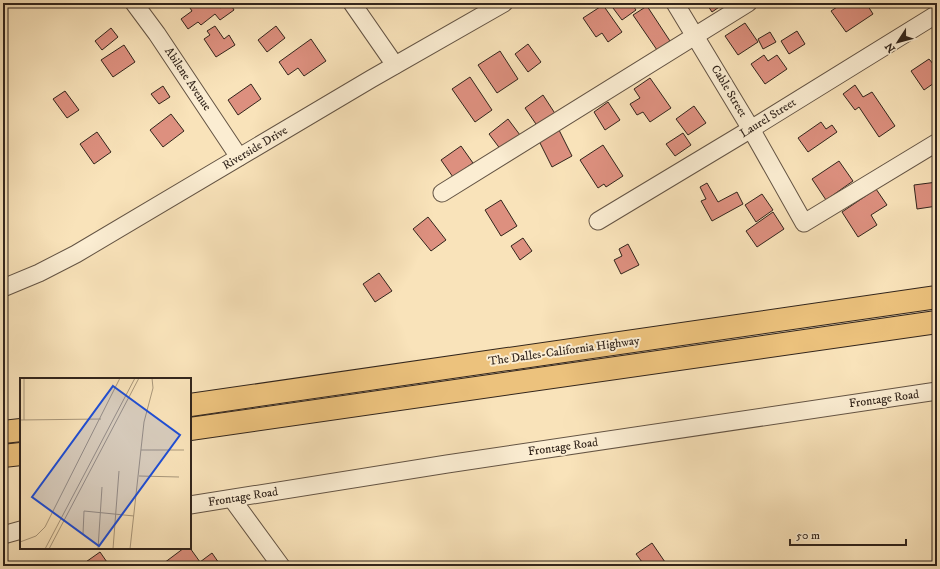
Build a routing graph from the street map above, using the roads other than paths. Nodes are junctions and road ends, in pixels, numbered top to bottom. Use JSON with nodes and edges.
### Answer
{"nodes":[{"id":1,"x":134,"y":3,"type":"edge"},
{"id":2,"x":352,"y":3,"type":"edge"},
{"id":3,"x":504,"y":3,"type":"edge"},
{"id":4,"x":675,"y":3,"type":"edge"},
{"id":5,"x":748,"y":3,"type":"edge"},
{"id":6,"x":937,"y":14,"type":"edge"},
{"id":7,"x":695,"y":36,"type":"junction"},
{"id":8,"x":395,"y":65,"type":"junction"},
{"id":9,"x":751,"y":129,"type":"junction"},
{"id":10,"x":936,"y":143,"type":"dead end"},
{"id":11,"x":240,"y":157,"type":"junction"},
{"id":12,"x":442,"y":193,"type":"dead end"},
{"id":13,"x":598,"y":221,"type":"dead end"},
{"id":14,"x":3,"y":288,"type":"edge"},
{"id":15,"x":937,"y":297,"type":"edge"},
{"id":16,"x":937,"y":322,"type":"edge"},
{"id":17,"x":937,"y":391,"type":"edge"},
{"id":18,"x":191,"y":405,"type":"edge"},
{"id":19,"x":191,"y":429,"type":"edge"},
{"id":20,"x":20,"y":430,"type":"edge"},
{"id":21,"x":3,"y":432,"type":"edge"},
{"id":22,"x":20,"y":454,"type":"edge"},
{"id":23,"x":3,"y":456,"type":"edge"},
{"id":24,"x":232,"y":499,"type":"junction"},
{"id":25,"x":191,"y":505,"type":"edge"},
{"id":26,"x":20,"y":530,"type":"edge"},
{"id":27,"x":3,"y":535,"type":"edge"},
{"id":28,"x":281,"y":566,"type":"edge"}],
"edges":[{"from":1,"to":11,"type":"street","name":"Abilene Avenue"},
{"from":2,"to":8,"type":"street"},
{"from":3,"to":8,"type":"street","name":"Riverside Drive"},
{"from":4,"to":7,"type":"street","name":"Cable Street"},
{"from":5,"to":7,"type":"street"},
{"from":6,"to":9,"type":"street","name":"Laurel Street"},
{"from":7,"to":9,"type":"street","name":"Cable Street"},
{"from":7,"to":12,"type":"street"},
{"from":8,"to":11,"type":"street","name":"Riverside Drive"},
{"from":9,"to":10,"type":"street","name":"Cable Street"},
{"from":9,"to":13,"type":"street","name":"Laurel Street"},
{"from":11,"to":14,"type":"street","name":"Riverside Drive"},
{"from":15,"to":18,"type":"highway","name":"The Dalles-California Highway"},
{"from":16,"to":19,"type":"highway","name":"The Dalles-California Highway"},
{"from":17,"to":24,"type":"street","name":"Frontage Road"},
{"from":20,"to":21,"type":"highway"},
{"from":22,"to":23,"type":"highway"},
{"from":24,"to":25,"type":"street","name":"Frontage Road"},
{"from":24,"to":28,"type":"street"},
{"from":26,"to":27,"type":"street"}]}
